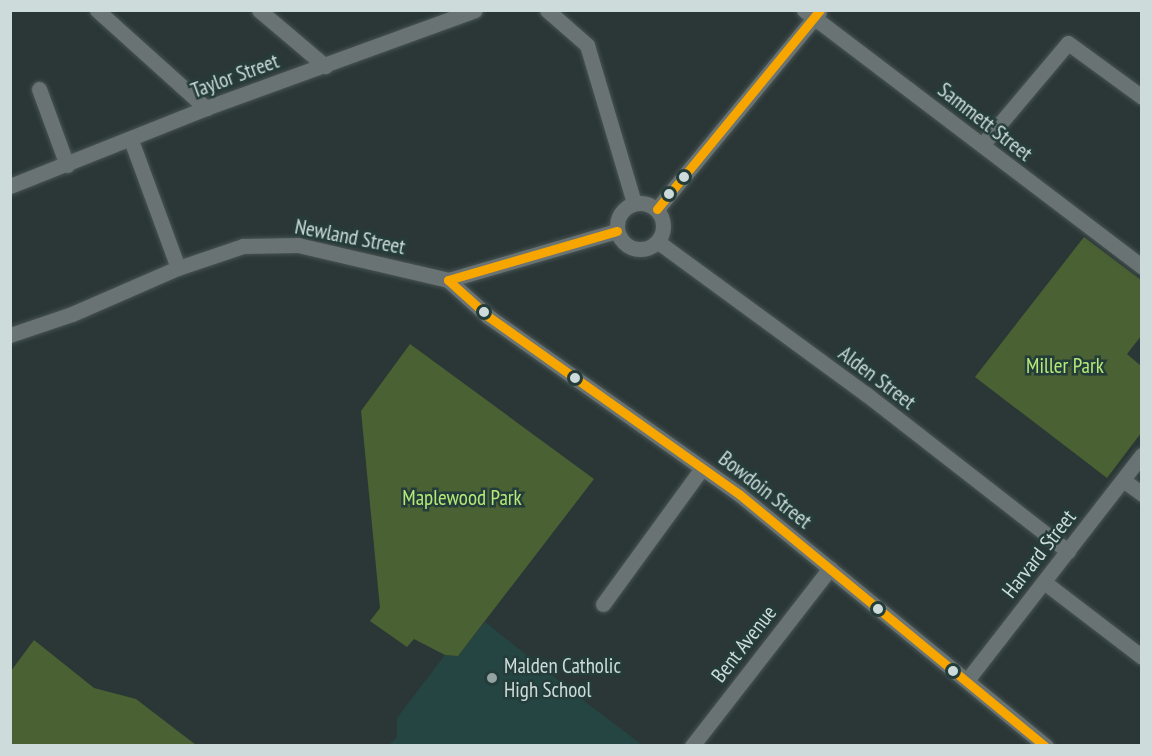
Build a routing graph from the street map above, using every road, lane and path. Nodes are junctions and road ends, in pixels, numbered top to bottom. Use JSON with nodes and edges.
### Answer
{"nodes":[{"id":1,"x":97,"y":10,"type":"edge"},
{"id":2,"x":259,"y":10,"type":"edge"},
{"id":3,"x":547,"y":10,"type":"edge"},
{"id":4,"x":465,"y":12,"type":"edge"},
{"id":5,"x":812,"y":13,"type":"edge"},
{"id":6,"x":325,"y":66,"type":"junction"},
{"id":7,"x":39,"y":89,"type":"dead end"},
{"id":8,"x":1142,"y":98,"type":"edge"},
{"id":9,"x":206,"y":108,"type":"junction"},
{"id":10,"x":131,"y":140,"type":"junction"},
{"id":11,"x":982,"y":145,"type":"junction"},
{"id":12,"x":67,"y":165,"type":"junction"},
{"id":13,"x":10,"y":186,"type":"edge"},
{"id":14,"x":634,"y":203,"type":"junction"},
{"id":15,"x":657,"y":209,"type":"junction"},
{"id":16,"x":617,"y":231,"type":"junction"},
{"id":17,"x":658,"y":242,"type":"junction"},
{"id":18,"x":1142,"y":267,"type":"edge"},
{"id":19,"x":178,"y":268,"type":"junction"},
{"id":20,"x":448,"y":280,"type":"junction"},
{"id":21,"x":10,"y":335,"type":"edge"},
{"id":22,"x":1142,"y":454,"type":"edge"},
{"id":23,"x":702,"y":468,"type":"junction"},
{"id":24,"x":1123,"y":480,"type":"junction"},
{"id":25,"x":1142,"y":494,"type":"edge"},
{"id":26,"x":1068,"y":551,"type":"junction"},
{"id":27,"x":830,"y":568,"type":"junction"},
{"id":28,"x":1044,"y":582,"type":"junction"},
{"id":29,"x":603,"y":603,"type":"dead end"},
{"id":30,"x":1142,"y":657,"type":"edge"},
{"id":31,"x":968,"y":680,"type":"junction"},
{"id":32,"x":692,"y":746,"type":"edge"},
{"id":33,"x":1046,"y":746,"type":"edge"}],
"edges":[{"from":1,"to":9,"type":"street"},
{"from":2,"to":6,"type":"street"},
{"from":3,"to":14,"type":"street"},
{"from":4,"to":6,"type":"street","name":"Taylor Street"},
{"from":5,"to":11,"type":"street","name":"Sammett Street"},
{"from":5,"to":15,"type":"street"},
{"from":6,"to":9,"type":"street","name":"Taylor Street"},
{"from":7,"to":12,"type":"street"},
{"from":8,"to":11,"type":"street"},
{"from":9,"to":10,"type":"street","name":"Taylor Street"},
{"from":10,"to":12,"type":"street","name":"Taylor Street"},
{"from":10,"to":19,"type":"street"},
{"from":11,"to":18,"type":"street","name":"Sammett Street"},
{"from":12,"to":13,"type":"street","name":"Taylor Street"},
{"from":14,"to":15,"type":"street"},
{"from":14,"to":16,"type":"street"},
{"from":15,"to":17,"type":"street"},
{"from":16,"to":17,"type":"street"},
{"from":16,"to":20,"type":"street"},
{"from":17,"to":26,"type":"street","name":"Alden Street"},
{"from":19,"to":20,"type":"street","name":"Newland Street"},
{"from":19,"to":21,"type":"street","name":"Newland Street"},
{"from":20,"to":23,"type":"street","name":"Bowdoin Street"},
{"from":22,"to":24,"type":"street","name":"Harvard Street"},
{"from":23,"to":27,"type":"street","name":"Bowdoin Street"},
{"from":23,"to":29,"type":"street"},
{"from":24,"to":25,"type":"street"},
{"from":24,"to":26,"type":"street","name":"Harvard Street"},
{"from":26,"to":28,"type":"street","name":"Harvard Street"},
{"from":27,"to":31,"type":"street","name":"Bowdoin Street"},
{"from":27,"to":32,"type":"street","name":"Bent Avenue"},
{"from":28,"to":30,"type":"street"},
{"from":28,"to":31,"type":"street","name":"Harvard Street"},
{"from":31,"to":33,"type":"street","name":"Bowdoin Street"}]}
